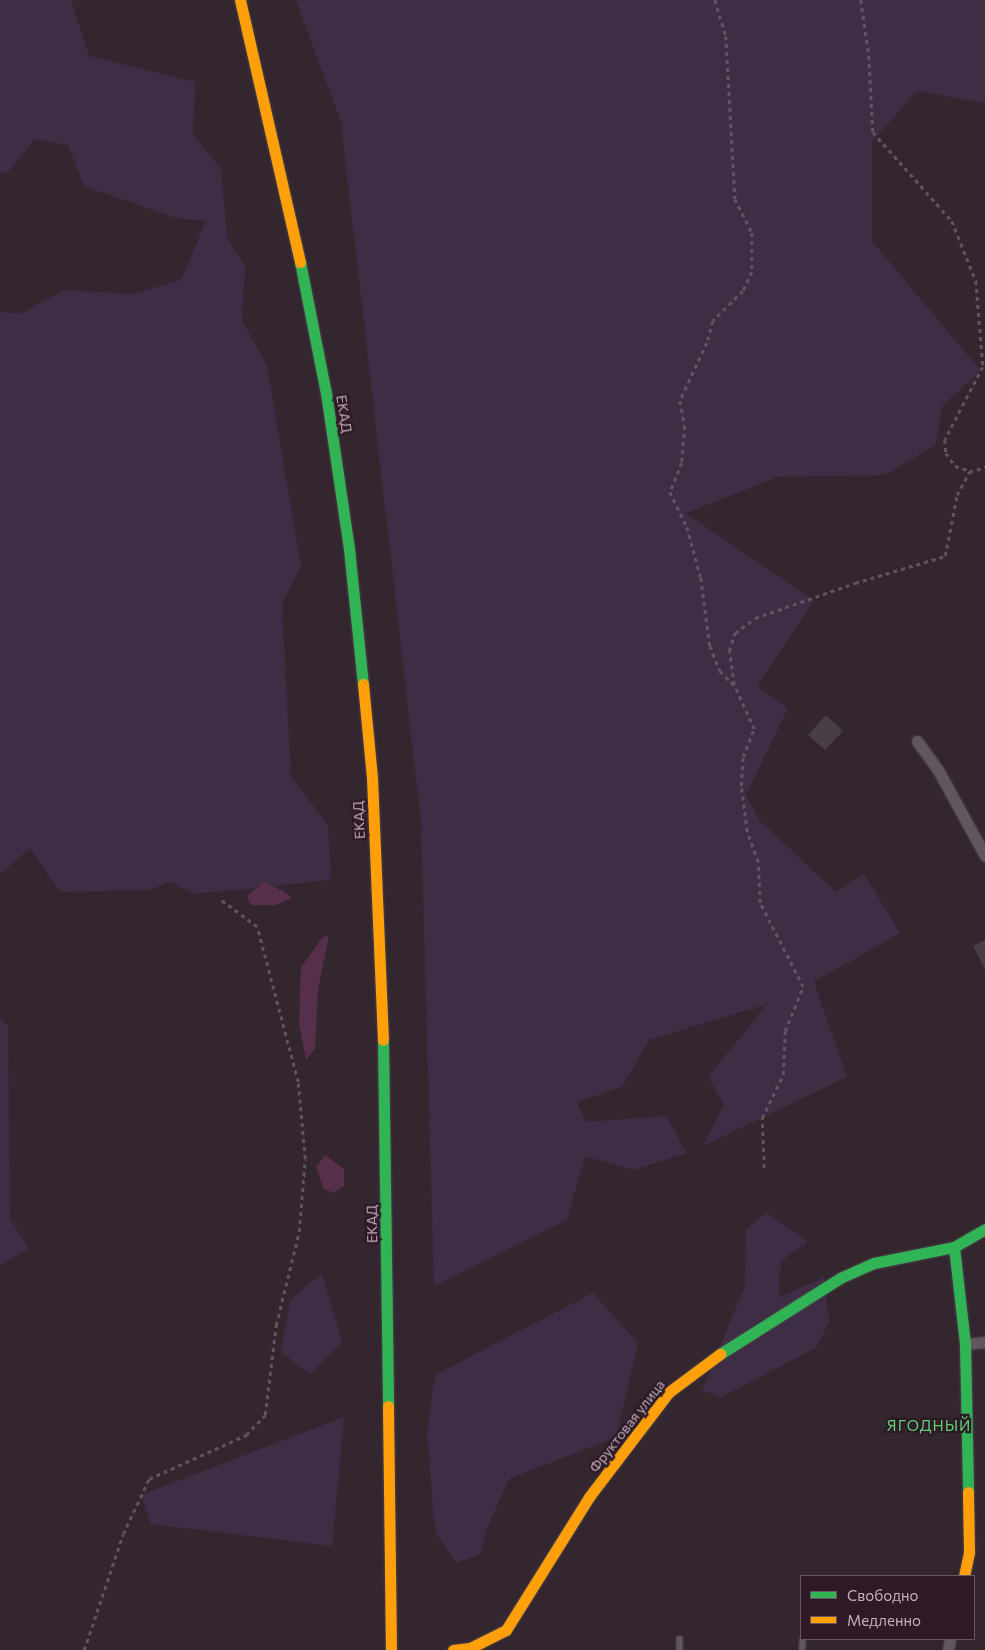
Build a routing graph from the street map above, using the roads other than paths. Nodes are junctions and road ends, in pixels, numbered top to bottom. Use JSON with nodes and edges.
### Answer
{"nodes":[{"id":1,"x":240,"y":0,"type":"edge"},
{"id":2,"x":917,"y":742,"type":"dead end"},
{"id":3,"x":985,"y":856,"type":"edge"},
{"id":4,"x":985,"y":1229,"type":"edge"},
{"id":5,"x":954,"y":1247,"type":"junction"},
{"id":6,"x":985,"y":1342,"type":"edge"},
{"id":7,"x":965,"y":1344,"type":"junction"},
{"id":8,"x":964,"y":1575,"type":"edge"},
{"id":9,"x":680,"y":1639,"type":"dead end"},
{"id":10,"x":391,"y":1650,"type":"edge"},
{"id":11,"x":459,"y":1650,"type":"edge"},
{"id":12,"x":680,"y":1650,"type":"edge"}],
"edges":[{"from":1,"to":10,"type":"main road","name":"ЕКАД"},
{"from":2,"to":3,"type":"street"},
{"from":4,"to":5,"type":"main road","name":"Фруктовая улица"},
{"from":5,"to":7,"type":"main road"},
{"from":5,"to":11,"type":"main road","name":"Фруктовая улица"},
{"from":6,"to":7,"type":"street"},
{"from":7,"to":8,"type":"main road"},
{"from":9,"to":12,"type":"lane"}]}
